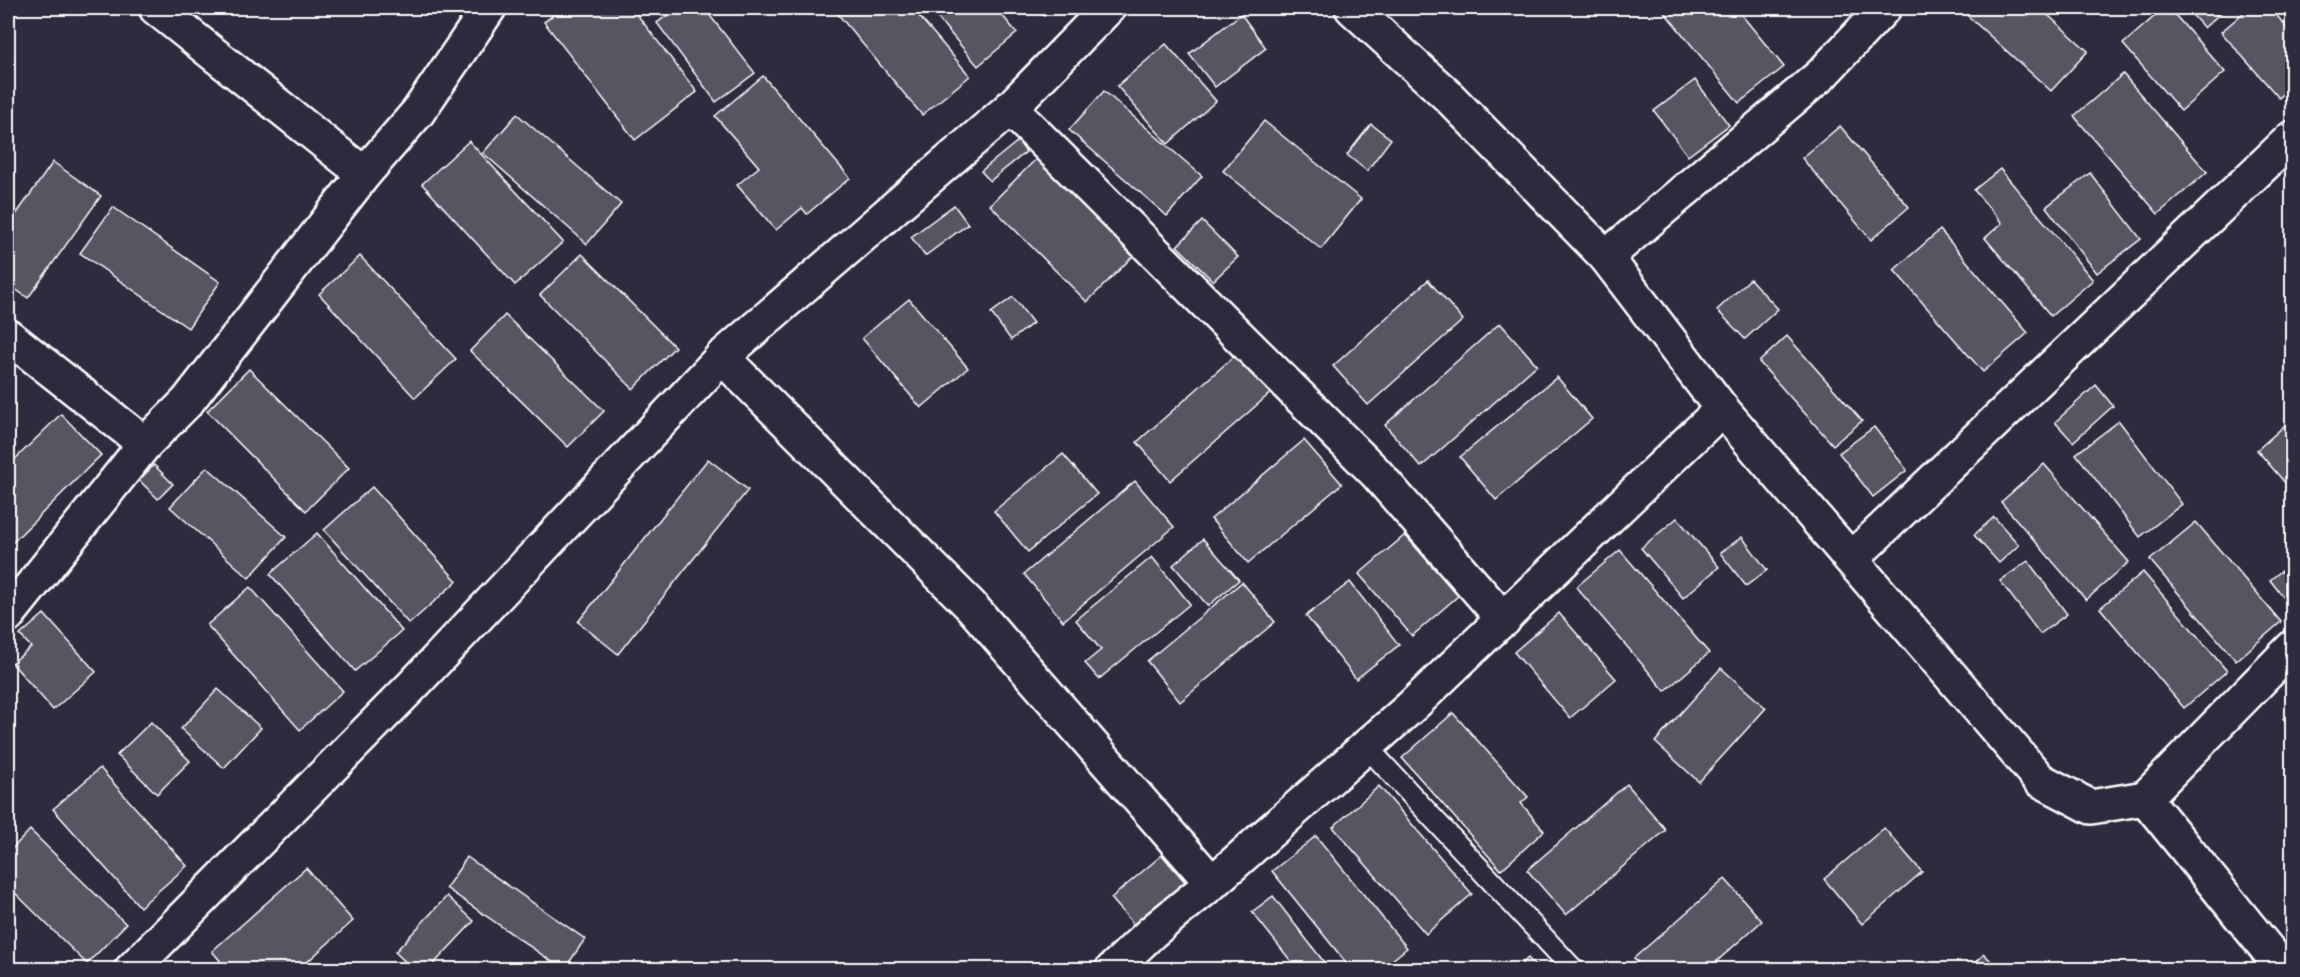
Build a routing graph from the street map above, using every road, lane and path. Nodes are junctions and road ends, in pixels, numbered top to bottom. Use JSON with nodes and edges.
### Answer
{"nodes":[{"id":1,"x":156,"y":8,"type":"edge"},
{"id":2,"x":489,"y":8,"type":"edge"},
{"id":3,"x":1108,"y":8,"type":"edge"},
{"id":4,"x":1352,"y":8,"type":"edge"},
{"id":5,"x":1884,"y":8,"type":"edge"},
{"id":6,"x":1010,"y":108,"type":"junction"},
{"id":7,"x":2292,"y":138,"type":"edge"},
{"id":8,"x":364,"y":174,"type":"junction"},
{"id":9,"x":1606,"y":257,"type":"junction"},
{"id":10,"x":8,"y":336,"type":"edge"},
{"id":11,"x":722,"y":357,"type":"junction"},
{"id":12,"x":1722,"y":409,"type":"junction"},
{"id":13,"x":145,"y":444,"type":"junction"},
{"id":14,"x":1851,"y":559,"type":"junction"},
{"id":15,"x":8,"y":615,"type":"edge"},
{"id":16,"x":1504,"y":620,"type":"junction"},
{"id":17,"x":2292,"y":648,"type":"edge"},
{"id":18,"x":1366,"y":746,"type":"junction"},
{"id":19,"x":2145,"y":798,"type":"junction"},
{"id":20,"x":1212,"y":883,"type":"junction"},
{"id":21,"x":2269,"y":965,"type":"edge"},
{"id":22,"x":132,"y":969,"type":"edge"},
{"id":23,"x":1112,"y":969,"type":"edge"},
{"id":24,"x":1574,"y":969,"type":"edge"}],
"edges":[{"from":1,"to":8,"type":"street"},
{"from":2,"to":8,"type":"street"},
{"from":3,"to":6,"type":"street"},
{"from":4,"to":9,"type":"street"},
{"from":5,"to":9,"type":"street"},
{"from":6,"to":11,"type":"street"},
{"from":6,"to":16,"type":"street"},
{"from":7,"to":14,"type":"street"},
{"from":8,"to":13,"type":"street"},
{"from":9,"to":12,"type":"street"},
{"from":10,"to":13,"type":"street"},
{"from":11,"to":20,"type":"street"},
{"from":11,"to":22,"type":"street"},
{"from":12,"to":14,"type":"street"},
{"from":12,"to":16,"type":"street"},
{"from":13,"to":15,"type":"street"},
{"from":14,"to":19,"type":"street"},
{"from":16,"to":18,"type":"street"},
{"from":17,"to":19,"type":"street"},
{"from":18,"to":20,"type":"street"},
{"from":18,"to":24,"type":"lane"},
{"from":19,"to":21,"type":"street"},
{"from":20,"to":23,"type":"street"}]}
